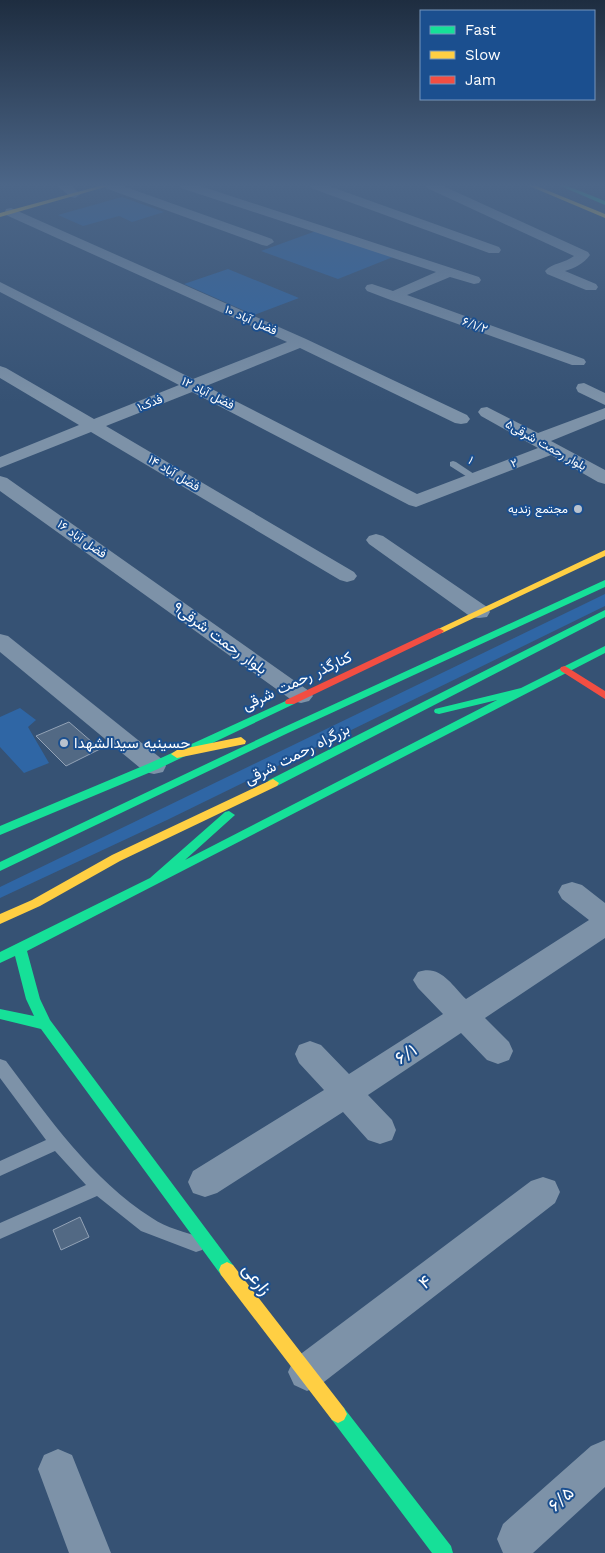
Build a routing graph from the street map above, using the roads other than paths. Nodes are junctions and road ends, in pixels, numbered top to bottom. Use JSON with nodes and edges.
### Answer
{"nodes":[{"id":1,"x":107,"y":257,"type":"edge"},
{"id":2,"x":405,"y":257,"type":"edge"},
{"id":3,"x":575,"y":257,"type":"edge"},
{"id":4,"x":578,"y":259,"type":"junction"},
{"id":5,"x":589,"y":270,"type":"dead end"},
{"id":6,"x":449,"y":272,"type":"junction"},
{"id":7,"x":474,"y":280,"type":"dead end"},
{"id":8,"x":0,"y":286,"type":"edge"},
{"id":9,"x":591,"y":287,"type":"dead end"},
{"id":10,"x":372,"y":288,"type":"dead end"},
{"id":11,"x":393,"y":296,"type":"junction"},
{"id":12,"x":300,"y":342,"type":"junction"},
{"id":13,"x":578,"y":362,"type":"dead end"},
{"id":14,"x":0,"y":371,"type":"edge"},
{"id":15,"x":193,"y":386,"type":"junction"},
{"id":16,"x":584,"y":388,"type":"dead end"},
{"id":17,"x":605,"y":400,"type":"edge"},
{"id":18,"x":487,"y":412,"type":"dead end"},
{"id":19,"x":461,"y":418,"type":"dead end"},
{"id":20,"x":602,"y":418,"type":"edge"},
{"id":21,"x":93,"y":425,"type":"junction"},
{"id":22,"x":544,"y":444,"type":"junction"},
{"id":23,"x":0,"y":463,"type":"edge"},
{"id":24,"x":453,"y":464,"type":"dead end"},
{"id":25,"x":475,"y":478,"type":"junction"},
{"id":26,"x":605,"y":478,"type":"edge"},
{"id":27,"x":0,"y":482,"type":"edge"},
{"id":28,"x":416,"y":501,"type":"joint"},
{"id":29,"x":376,"y":540,"type":"dead end"},
{"id":30,"x":605,"y":554,"type":"edge"},
{"id":31,"x":347,"y":576,"type":"dead end"},
{"id":32,"x":605,"y":583,"type":"edge"},
{"id":33,"x":164,"y":597,"type":"joint"},
{"id":34,"x":479,"y":612,"type":"junction"},
{"id":35,"x":605,"y":613,"type":"edge"},
{"id":36,"x":5,"y":645,"type":"edge"},
{"id":37,"x":605,"y":648,"type":"edge"},
{"id":38,"x":565,"y":669,"type":"junction"},
{"id":39,"x":526,"y":690,"type":"junction"},
{"id":40,"x":301,"y":696,"type":"junction"},
{"id":41,"x":605,"y":696,"type":"edge"},
{"id":42,"x":396,"y":721,"type":"junction"},
{"id":43,"x":284,"y":731,"type":"junction"},
{"id":44,"x":177,"y":754,"type":"junction"},
{"id":45,"x":154,"y":766,"type":"junction"},
{"id":46,"x":255,"y":792,"type":"junction"},
{"id":47,"x":0,"y":831,"type":"edge"},
{"id":48,"x":0,"y":867,"type":"edge"},
{"id":49,"x":155,"y":880,"type":"junction"},
{"id":50,"x":572,"y":892,"type":"dead end"},
{"id":51,"x":0,"y":918,"type":"edge"},
{"id":52,"x":605,"y":918,"type":"edge"},
{"id":53,"x":605,"y":924,"type":"edge"},
{"id":54,"x":20,"y":949,"type":"junction"},
{"id":55,"x":0,"y":958,"type":"edge"},
{"id":56,"x":428,"y":980,"type":"dead end"},
{"id":57,"x":0,"y":1014,"type":"edge"},
{"id":58,"x":464,"y":1016,"type":"junction"},
{"id":59,"x":45,"y":1024,"type":"junction"},
{"id":60,"x":498,"y":1050,"type":"dead end"},
{"id":61,"x":310,"y":1054,"type":"dead end"},
{"id":62,"x":0,"y":1066,"type":"edge"},
{"id":63,"x":346,"y":1093,"type":"junction"},
{"id":64,"x":380,"y":1130,"type":"dead end"},
{"id":65,"x":56,"y":1142,"type":"junction"},
{"id":66,"x":0,"y":1169,"type":"edge"},
{"id":67,"x":206,"y":1182,"type":"dead end"},
{"id":68,"x":99,"y":1188,"type":"junction"},
{"id":69,"x":543,"y":1192,"type":"dead end"},
{"id":70,"x":0,"y":1231,"type":"edge"},
{"id":71,"x":212,"y":1250,"type":"junction"},
{"id":72,"x":307,"y":1372,"type":"junction"},
{"id":73,"x":605,"y":1460,"type":"edge"},
{"id":74,"x":58,"y":1469,"type":"dead end"},
{"id":75,"x":518,"y":1539,"type":"dead end"},
{"id":76,"x":90,"y":1553,"type":"edge"},
{"id":77,"x":444,"y":1553,"type":"edge"}],
"edges":[{"from":1,"to":12,"type":"street","name":"فضل آباد ۱۰"},
{"from":2,"to":6,"type":"street"},
{"from":3,"to":4,"type":"street"},
{"from":4,"to":5,"type":"street"},
{"from":4,"to":9,"type":"street"},
{"from":6,"to":7,"type":"street"},
{"from":6,"to":11,"type":"street"},
{"from":8,"to":15,"type":"street","name":"فضل آباد ۱۲"},
{"from":10,"to":11,"type":"street","name":"۶/۱/۲"},
{"from":11,"to":13,"type":"street","name":"۶/۱/۲"},
{"from":12,"to":15,"type":"street","name":"فدک۱"},
{"from":12,"to":19,"type":"street","name":"فضل آباد ۱۰"},
{"from":14,"to":21,"type":"street","name":"فضل آباد ۱۴"},
{"from":15,"to":21,"type":"street","name":"فدک۱"},
{"from":15,"to":28,"type":"street","name":"فضل آباد ۱۲"},
{"from":16,"to":17,"type":"street"},
{"from":18,"to":22,"type":"street","name":"۵بلوار رحمت شرقی"},
{"from":20,"to":22,"type":"street","name":"۲"},
{"from":21,"to":23,"type":"street","name":"فدک۱"},
{"from":21,"to":31,"type":"street","name":"فضل آباد ۱۴"},
{"from":22,"to":25,"type":"street","name":"۲"},
{"from":22,"to":26,"type":"street","name":"۵بلوار رحمت شرقی"},
{"from":24,"to":25,"type":"lane","name":"۱"},
{"from":25,"to":28,"type":"street","name":"۲"},
{"from":27,"to":33,"type":"street","name":"فضل آباد ۱۶"},
{"from":29,"to":34,"type":"street"},
{"from":30,"to":34,"type":"main road","name":"کنارگذر رحمت شرقی"},
{"from":32,"to":43,"type":"main road","name":"بزرگراه رحمت شرقی"},
{"from":33,"to":40,"type":"street","name":"بلوار رحمت شرقی۹"},
{"from":34,"to":40,"type":"main road","name":"کنارگذر رحمت شرقی"},
{"from":35,"to":42,"type":"main road","name":"بزرگراه رحمت شرقی"},
{"from":36,"to":45,"type":"street"},
{"from":37,"to":38,"type":"main road"},
{"from":38,"to":39,"type":"main road"},
{"from":38,"to":41,"type":"main road"},
{"from":39,"to":42,"type":"main road"},
{"from":39,"to":49,"type":"main road"},
{"from":40,"to":44,"type":"main road","name":"کنارگذر رحمت شرقی"},
{"from":42,"to":46,"type":"main road","name":"بزرگراه رحمت شرقی"},
{"from":43,"to":44,"type":"main road"},
{"from":43,"to":48,"type":"main road","name":"بزرگراه رحمت شرقی"},
{"from":44,"to":45,"type":"main road","name":"کنارگذر رحمت شرقی"},
{"from":45,"to":47,"type":"main road","name":"کنارگذر رحمت شرقی"},
{"from":46,"to":49,"type":"main road"},
{"from":46,"to":51,"type":"main road","name":"بزرگراه رحمت شرقی"},
{"from":49,"to":54,"type":"main road"},
{"from":50,"to":52,"type":"street"},
{"from":53,"to":58,"type":"street","name":"۶/۱"},
{"from":54,"to":55,"type":"main road"},
{"from":54,"to":59,"type":"main road","name":"زارعی"},
{"from":56,"to":58,"type":"street"},
{"from":57,"to":59,"type":"main road"},
{"from":58,"to":60,"type":"street"},
{"from":58,"to":63,"type":"street","name":"۶/۱"},
{"from":59,"to":71,"type":"main road","name":"زارعی"},
{"from":61,"to":63,"type":"street"},
{"from":62,"to":65,"type":"lane"},
{"from":63,"to":64,"type":"street"},
{"from":63,"to":67,"type":"street","name":"۶/۱"},
{"from":65,"to":66,"type":"lane"},
{"from":65,"to":68,"type":"lane"},
{"from":68,"to":70,"type":"lane"},
{"from":68,"to":71,"type":"lane"},
{"from":69,"to":72,"type":"street","name":"۴"},
{"from":71,"to":72,"type":"main road","name":"زارعی"},
{"from":72,"to":77,"type":"main road","name":"زارعی"},
{"from":73,"to":75,"type":"street","name":"۶/۵"},
{"from":74,"to":76,"type":"street"}]}
